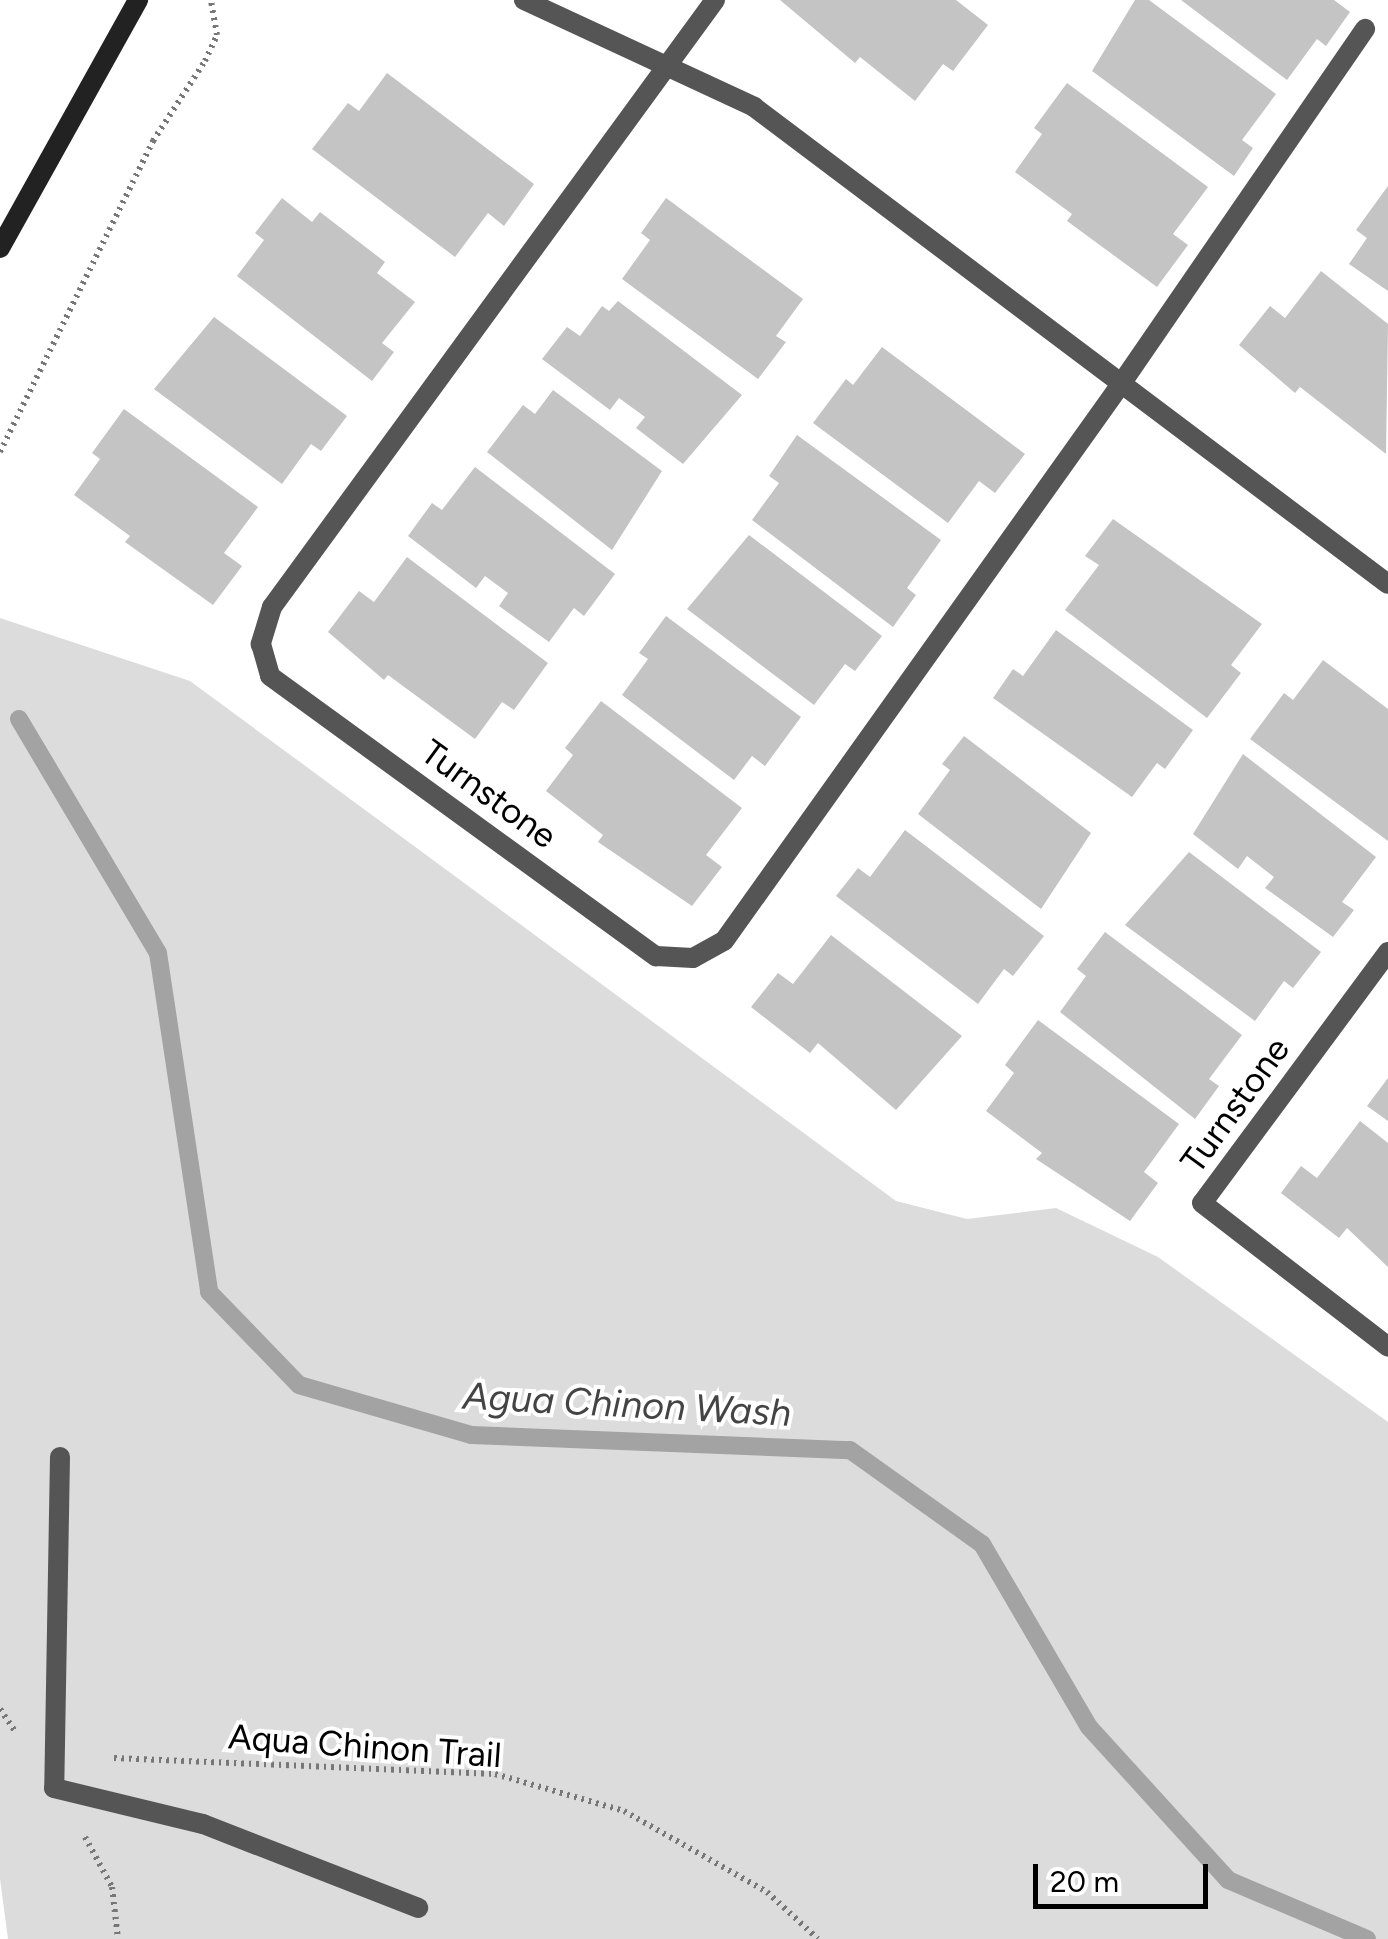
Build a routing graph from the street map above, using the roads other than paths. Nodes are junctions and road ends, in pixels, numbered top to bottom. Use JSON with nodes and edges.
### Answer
{"nodes":[{"id":1,"x":138,"y":0,"type":"edge"},
{"id":2,"x":524,"y":0,"type":"edge"},
{"id":3,"x":716,"y":0,"type":"edge"},
{"id":4,"x":1365,"y":30,"type":"dead end"},
{"id":5,"x":666,"y":67,"type":"junction"},
{"id":6,"x":0,"y":248,"type":"edge"},
{"id":7,"x":1121,"y":384,"type":"junction"},
{"id":8,"x":1388,"y":584,"type":"edge"},
{"id":9,"x":1388,"y":952,"type":"edge"},
{"id":10,"x":1388,"y":1347,"type":"edge"},
{"id":11,"x":60,"y":1458,"type":"dead end"},
{"id":12,"x":418,"y":1908,"type":"dead end"}],
"edges":[{"from":1,"to":6,"type":"street"},
{"from":2,"to":5,"type":"street"},
{"from":3,"to":5,"type":"street","name":"Turnstone"},
{"from":4,"to":7,"type":"street","name":"Turnstone"},
{"from":5,"to":7,"type":"street"},
{"from":5,"to":7,"type":"street","name":"Turnstone"},
{"from":7,"to":8,"type":"street"},
{"from":9,"to":10,"type":"street","name":"Turnstone"},
{"from":11,"to":12,"type":"street"}]}
